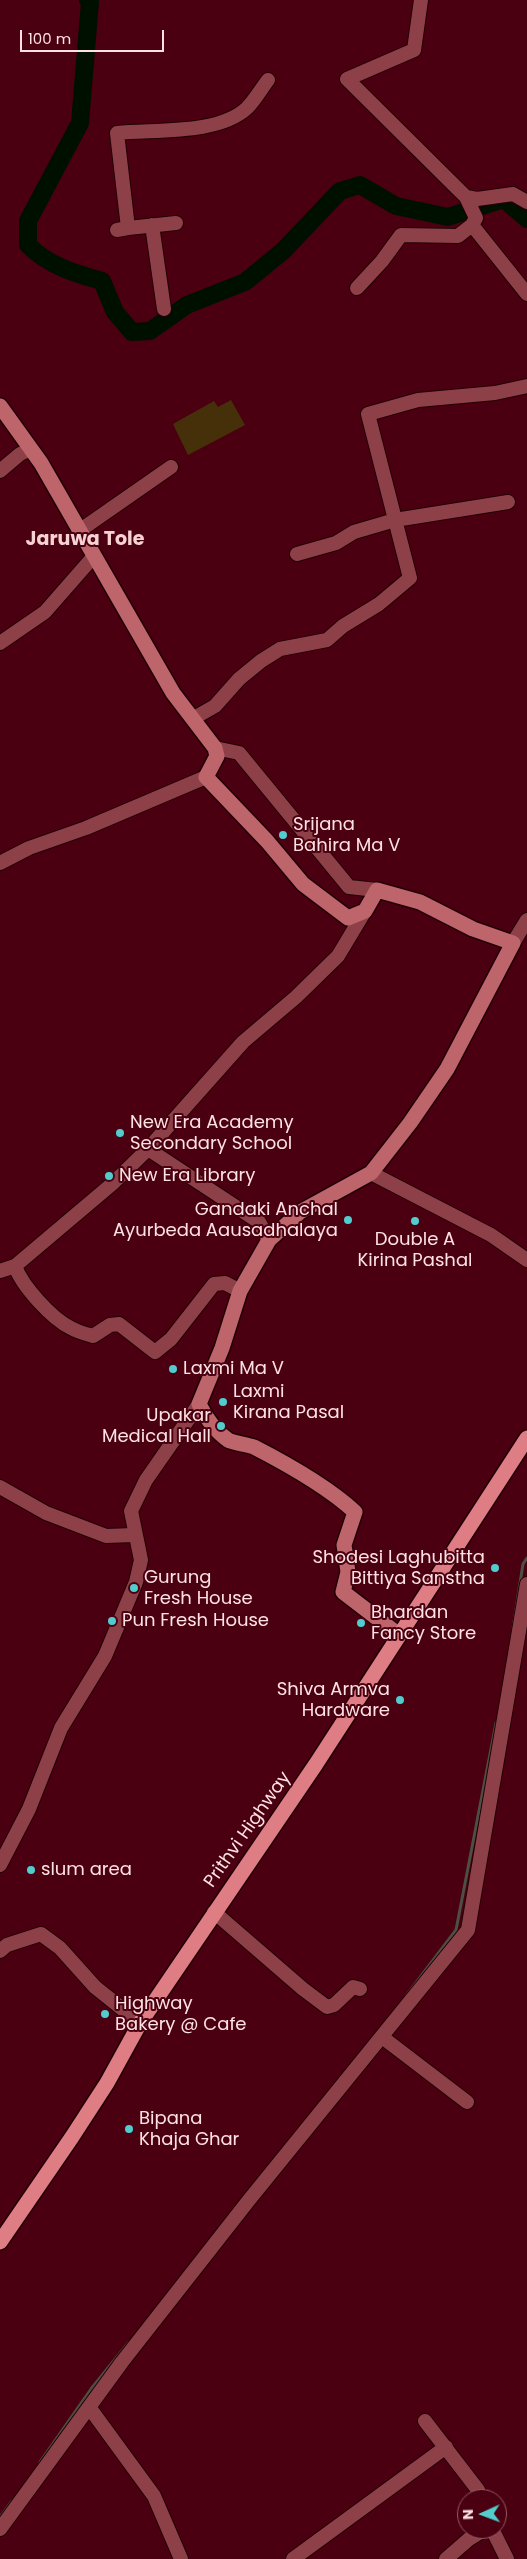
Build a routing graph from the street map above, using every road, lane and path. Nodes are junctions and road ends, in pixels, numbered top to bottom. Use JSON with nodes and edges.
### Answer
{"nodes":[{"id":1,"x":421,"y":0,"type":"edge"},
{"id":2,"x":268,"y":80,"type":"dead end"},
{"id":3,"x":466,"y":197,"type":"junction"},
{"id":4,"x":527,"y":202,"type":"edge"},
{"id":5,"x":474,"y":221,"type":"junction"},
{"id":6,"x":176,"y":223,"type":"dead end"},
{"id":7,"x":152,"y":226,"type":"junction"},
{"id":8,"x":357,"y":288,"type":"dead end"},
{"id":9,"x":527,"y":294,"type":"edge"},
{"id":10,"x":164,"y":309,"type":"dead end"},
{"id":11,"x":527,"y":386,"type":"edge"},
{"id":12,"x":0,"y":406,"type":"edge"},
{"id":13,"x":31,"y":449,"type":"junction"},
{"id":14,"x":171,"y":467,"type":"dead end"},
{"id":15,"x":0,"y":471,"type":"edge"},
{"id":16,"x":508,"y":502,"type":"dead end"},
{"id":17,"x":395,"y":520,"type":"junction"},
{"id":18,"x":79,"y":531,"type":"junction"},
{"id":19,"x":297,"y":554,"type":"dead end"},
{"id":20,"x":94,"y":556,"type":"junction"},
{"id":21,"x":0,"y":642,"type":"edge"},
{"id":22,"x":194,"y":718,"type":"junction"},
{"id":23,"x":215,"y":748,"type":"junction"},
{"id":24,"x":206,"y":777,"type":"junction"},
{"id":25,"x":0,"y":863,"type":"edge"},
{"id":26,"x":377,"y":890,"type":"junction"},
{"id":27,"x":365,"y":911,"type":"junction"},
{"id":28,"x":527,"y":920,"type":"edge"},
{"id":29,"x":513,"y":942,"type":"junction"},
{"id":30,"x":148,"y":1149,"type":"junction"},
{"id":31,"x":371,"y":1173,"type":"junction"},
{"id":32,"x":269,"y":1240,"type":"junction"},
{"id":33,"x":527,"y":1260,"type":"edge"},
{"id":34,"x":15,"y":1266,"type":"junction"},
{"id":35,"x":0,"y":1271,"type":"edge"},
{"id":36,"x":240,"y":1291,"type":"junction"},
{"id":37,"x":199,"y":1404,"type":"junction"},
{"id":38,"x":527,"y":1438,"type":"edge"},
{"id":39,"x":0,"y":1487,"type":"edge"},
{"id":40,"x":134,"y":1535,"type":"junction"},
{"id":41,"x":527,"y":1584,"type":"edge"},
{"id":42,"x":399,"y":1635,"type":"junction"},
{"id":43,"x":0,"y":1865,"type":"edge"},
{"id":44,"x":214,"y":1912,"type":"junction"},
{"id":45,"x":0,"y":1950,"type":"edge"},
{"id":46,"x":360,"y":1989,"type":"dead end"},
{"id":47,"x":140,"y":2023,"type":"junction"},
{"id":48,"x":382,"y":2036,"type":"junction"},
{"id":49,"x":467,"y":2102,"type":"dead end"},
{"id":50,"x":0,"y":2242,"type":"edge"},
{"id":51,"x":89,"y":2407,"type":"junction"},
{"id":52,"x":425,"y":2421,"type":"dead end"},
{"id":53,"x":446,"y":2447,"type":"junction"},
{"id":54,"x":477,"y":2489,"type":"edge"},
{"id":55,"x":0,"y":2529,"type":"edge"},
{"id":56,"x":469,"y":2539,"type":"edge"},
{"id":57,"x":497,"y":2539,"type":"edge"},
{"id":58,"x":181,"y":2559,"type":"edge"},
{"id":59,"x":293,"y":2559,"type":"edge"},
{"id":60,"x":446,"y":2559,"type":"edge"},
{"id":61,"x":507,"y":2559,"type":"edge"}],
"edges":[{"from":1,"to":3,"type":"street"},
{"from":2,"to":7,"type":"street"},
{"from":3,"to":4,"type":"street"},
{"from":3,"to":5,"type":"street"},
{"from":5,"to":8,"type":"street"},
{"from":5,"to":9,"type":"street"},
{"from":6,"to":7,"type":"street"},
{"from":7,"to":10,"type":"street"},
{"from":11,"to":17,"type":"street"},
{"from":12,"to":13,"type":"main road"},
{"from":13,"to":15,"type":"street"},
{"from":13,"to":18,"type":"main road"},
{"from":14,"to":18,"type":"street"},
{"from":16,"to":17,"type":"street"},
{"from":17,"to":19,"type":"street"},
{"from":17,"to":22,"type":"street"},
{"from":18,"to":20,"type":"main road"},
{"from":20,"to":21,"type":"street"},
{"from":20,"to":22,"type":"main road"},
{"from":22,"to":23,"type":"main road"},
{"from":23,"to":24,"type":"main road"},
{"from":23,"to":26,"type":"street"},
{"from":24,"to":25,"type":"street"},
{"from":24,"to":27,"type":"main road"},
{"from":26,"to":27,"type":"main road"},
{"from":26,"to":29,"type":"main road"},
{"from":27,"to":30,"type":"street"},
{"from":28,"to":29,"type":"street"},
{"from":29,"to":31,"type":"main road"},
{"from":30,"to":32,"type":"street"},
{"from":30,"to":34,"type":"street"},
{"from":31,"to":32,"type":"main road"},
{"from":31,"to":33,"type":"street"},
{"from":32,"to":36,"type":"main road"},
{"from":34,"to":35,"type":"street"},
{"from":34,"to":36,"type":"street"},
{"from":36,"to":37,"type":"main road"},
{"from":37,"to":40,"type":"street"},
{"from":37,"to":42,"type":"main road"},
{"from":38,"to":42,"type":"highway","name":"Prithvi Highway"},
{"from":39,"to":40,"type":"street"},
{"from":40,"to":43,"type":"street"},
{"from":41,"to":48,"type":"street"},
{"from":42,"to":44,"type":"highway","name":"Prithvi Highway"},
{"from":44,"to":46,"type":"street"},
{"from":44,"to":47,"type":"highway","name":"Prithvi Highway"},
{"from":45,"to":47,"type":"street"},
{"from":47,"to":50,"type":"highway","name":"Prithvi Highway"},
{"from":48,"to":49,"type":"street"},
{"from":48,"to":51,"type":"street"},
{"from":51,"to":55,"type":"street"},
{"from":51,"to":58,"type":"street"},
{"from":52,"to":53,"type":"street"},
{"from":53,"to":54,"type":"street"},
{"from":53,"to":59,"type":"street"},
{"from":56,"to":60,"type":"street"},
{"from":57,"to":61,"type":"street"}]}
